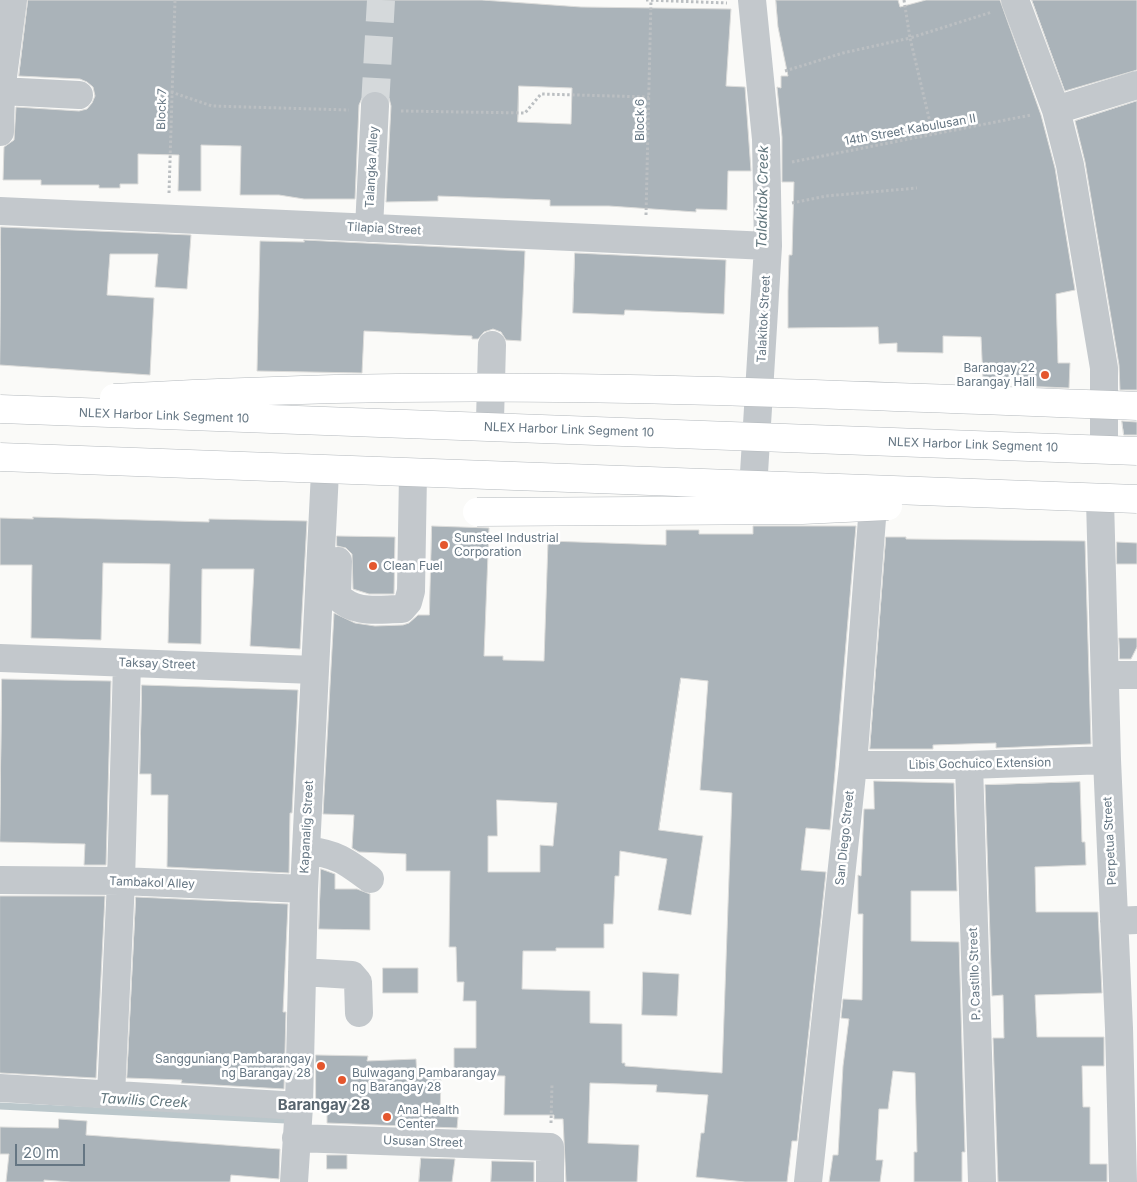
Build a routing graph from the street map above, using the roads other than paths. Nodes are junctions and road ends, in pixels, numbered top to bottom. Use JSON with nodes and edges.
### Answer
{"nodes":[{"id":1,"x":13,"y":0,"type":"edge"},
{"id":2,"x":755,"y":1,"type":"edge"},
{"id":3,"x":1016,"y":2,"type":"edge"},
{"id":4,"x":1137,"y":85,"type":"edge"},
{"id":5,"x":0,"y":91,"type":"edge"},
{"id":6,"x":79,"y":95,"type":"dead end"},
{"id":7,"x":376,"y":106,"type":"tunnel mouth"},
{"id":8,"x":1056,"y":110,"type":"junction"},
{"id":9,"x":0,"y":132,"type":"edge"},
{"id":10,"x":0,"y":211,"type":"edge"},
{"id":11,"x":369,"y":228,"type":"junction"},
{"id":12,"x":768,"y":246,"type":"junction"},
{"id":13,"x":492,"y":345,"type":"dead end"},
{"id":14,"x":0,"y":403,"type":"edge"},
{"id":15,"x":1137,"y":406,"type":"edge"},
{"id":16,"x":0,"y":410,"type":"edge"},
{"id":17,"x":490,"y":420,"type":"dead end"},
{"id":18,"x":1104,"y":441,"type":"dead end"},
{"id":19,"x":1137,"y":452,"type":"edge"},
{"id":20,"x":0,"y":457,"type":"edge"},
{"id":21,"x":333,"y":472,"type":"dead end"},
{"id":22,"x":413,"y":474,"type":"dead end"},
{"id":23,"x":753,"y":489,"type":"dead end"},
{"id":24,"x":874,"y":494,"type":"dead end"},
{"id":25,"x":1089,"y":498,"type":"junction"},
{"id":26,"x":1137,"y":499,"type":"edge"},
{"id":27,"x":477,"y":512,"type":"dead end"},
{"id":28,"x":330,"y":543,"type":"junction"},
{"id":29,"x":0,"y":658,"type":"edge"},
{"id":30,"x":127,"y":663,"type":"junction"},
{"id":31,"x":314,"y":670,"type":"junction"},
{"id":32,"x":1105,"y":675,"type":"junction"},
{"id":33,"x":1137,"y":675,"type":"edge"},
{"id":34,"x":1107,"y":760,"type":"junction"},
{"id":35,"x":853,"y":765,"type":"junction"},
{"id":36,"x":969,"y":765,"type":"junction"},
{"id":37,"x":306,"y":850,"type":"junction"},
{"id":38,"x":0,"y":880,"type":"edge"},
{"id":39,"x":370,"y":880,"type":"dead end"},
{"id":40,"x":121,"y":881,"type":"junction"},
{"id":41,"x":304,"y":889,"type":"junction"},
{"id":42,"x":1126,"y":920,"type":"edge"},
{"id":43,"x":302,"y":972,"type":"junction"},
{"id":44,"x":359,"y":1013,"type":"dead end"},
{"id":45,"x":1128,"y":1028,"type":"edge"},
{"id":46,"x":0,"y":1088,"type":"edge"},
{"id":47,"x":111,"y":1095,"type":"junction"},
{"id":48,"x":299,"y":1106,"type":"junction"},
{"id":49,"x":296,"y":1138,"type":"junction"},
{"id":50,"x":294,"y":1182,"type":"edge"},
{"id":51,"x":550,"y":1182,"type":"edge"},
{"id":52,"x":808,"y":1182,"type":"edge"},
{"id":53,"x":982,"y":1182,"type":"edge"},
{"id":54,"x":1123,"y":1182,"type":"edge"}],
"edges":[{"from":1,"to":5,"type":"street"},
{"from":2,"to":12,"type":"street","name":"Talakitok Street"},
{"from":3,"to":8,"type":"street"},
{"from":4,"to":8,"type":"street"},
{"from":5,"to":6,"type":"street"},
{"from":5,"to":9,"type":"street"},
{"from":7,"to":11,"type":"street","name":"Talangka Alley"},
{"from":8,"to":18,"type":"street"},
{"from":10,"to":11,"type":"street","name":"Tilapia Street"},
{"from":11,"to":12,"type":"street","name":"Tilapia Street"},
{"from":12,"to":23,"type":"street","name":"Talakitok Street"},
{"from":13,"to":17,"type":"street"},
{"from":14,"to":15,"type":"highway","bridge":true},
{"from":16,"to":19,"type":"highway","name":"NLEX Harbor Link Segment 10","bridge":true},
{"from":20,"to":25,"type":"highway","bridge":true},
{"from":21,"to":28,"type":"street","name":"Kapanalig Street"},
{"from":22,"to":28,"type":"street"},
{"from":24,"to":35,"type":"street","name":"San Diego Street"},
{"from":25,"to":26,"type":"highway","bridge":true},
{"from":25,"to":27,"type":"highway","bridge":true},
{"from":25,"to":32,"type":"street","name":"Perpetua Street"},
{"from":28,"to":31,"type":"street","name":"Kapanalig Street"},
{"from":29,"to":30,"type":"street","name":"Taksay Street"},
{"from":30,"to":31,"type":"street","name":"Taksay Street"},
{"from":30,"to":40,"type":"street"},
{"from":31,"to":37,"type":"street","name":"Kapanalig Street"},
{"from":32,"to":33,"type":"street"},
{"from":32,"to":34,"type":"street","name":"Perpetua Street"},
{"from":34,"to":36,"type":"street","name":"Libis Gochuico Extension"},
{"from":34,"to":42,"type":"street","name":"Perpetua Street"},
{"from":35,"to":36,"type":"street","name":"Libis Gochuico Extension"},
{"from":35,"to":52,"type":"street","name":"San Diego Street"},
{"from":36,"to":53,"type":"street","name":"P. Castillo Street"},
{"from":37,"to":39,"type":"street"},
{"from":37,"to":41,"type":"street","name":"Kapanalig Street"},
{"from":38,"to":40,"type":"street","name":"Tambakol Alley"},
{"from":40,"to":41,"type":"street","name":"Tambakol Alley"},
{"from":40,"to":47,"type":"street"},
{"from":41,"to":43,"type":"street","name":"Kapanalig Street"},
{"from":42,"to":45,"type":"street","name":"Perpetua Street"},
{"from":43,"to":44,"type":"street"},
{"from":43,"to":48,"type":"street","name":"Kapanalig Street"},
{"from":45,"to":54,"type":"street","name":"Perpetua Street"},
{"from":46,"to":47,"type":"street"},
{"from":47,"to":48,"type":"street"},
{"from":48,"to":49,"type":"street","name":"Kapanalig Street"},
{"from":49,"to":50,"type":"street","name":"Kapanalig Street"},
{"from":49,"to":51,"type":"street","name":"Ususan Street"}]}
